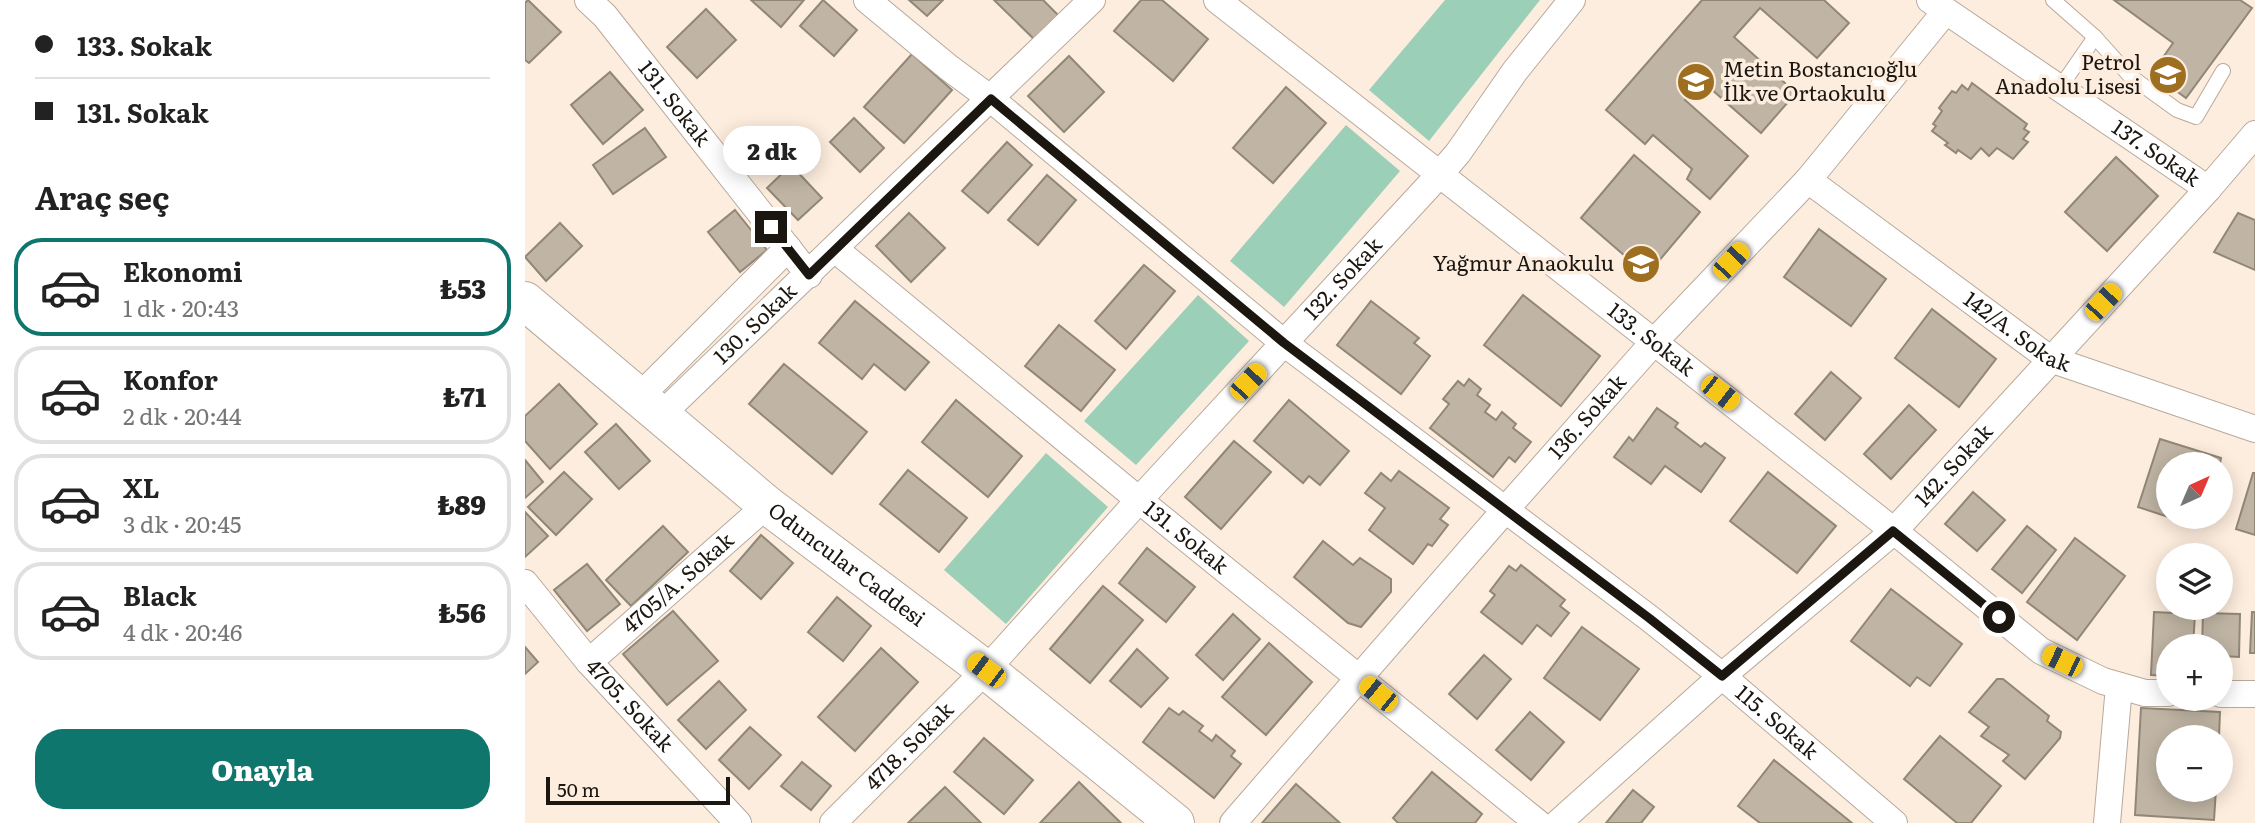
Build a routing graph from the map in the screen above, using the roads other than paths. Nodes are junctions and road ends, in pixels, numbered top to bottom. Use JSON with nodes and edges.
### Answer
{"nodes":[{"id":1,"x":588,"y":0,"type":"edge"},
{"id":2,"x":867,"y":0,"type":"edge"},
{"id":3,"x":1092,"y":0,"type":"edge"},
{"id":4,"x":1217,"y":0,"type":"edge"},
{"id":5,"x":1572,"y":0,"type":"edge"},
{"id":6,"x":2053,"y":0,"type":"edge"},
{"id":7,"x":1937,"y":6,"type":"edge"},
{"id":8,"x":2095,"y":37,"type":"junction"},
{"id":9,"x":2223,"y":71,"type":"dead end"},
{"id":10,"x":2059,"y":89,"type":"junction"},
{"id":11,"x":991,"y":99,"type":"junction"},
{"id":12,"x":2255,"y":134,"type":"edge"},
{"id":13,"x":1439,"y":175,"type":"junction"},
{"id":14,"x":1808,"y":180,"type":"junction"},
{"id":15,"x":2208,"y":189,"type":"junction"},
{"id":16,"x":788,"y":248,"type":"junction"},
{"id":17,"x":835,"y":250,"type":"junction"},
{"id":18,"x":809,"y":275,"type":"junction"},
{"id":19,"x":525,"y":301,"type":"edge"},
{"id":20,"x":1654,"y":342,"type":"junction"},
{"id":21,"x":1284,"y":343,"type":"junction"},
{"id":22,"x":2050,"y":359,"type":"junction"},
{"id":23,"x":650,"y":406,"type":"junction"},
{"id":24,"x":2255,"y":429,"type":"edge"},
{"id":25,"x":1139,"y":500,"type":"junction"},
{"id":26,"x":767,"y":505,"type":"junction"},
{"id":27,"x":1505,"y":510,"type":"junction"},
{"id":28,"x":1893,"y":531,"type":"junction"},
{"id":29,"x":525,"y":583,"type":"edge"},
{"id":30,"x":589,"y":662,"type":"junction"},
{"id":31,"x":986,"y":670,"type":"junction"},
{"id":32,"x":1722,"y":676,"type":"junction"},
{"id":33,"x":1358,"y":678,"type":"junction"},
{"id":34,"x":2119,"y":686,"type":"junction"},
{"id":35,"x":2156,"y":693,"type":"edge"},
{"id":36,"x":2233,"y":694,"type":"edge"},
{"id":37,"x":2255,"y":694,"type":"edge"},
{"id":38,"x":739,"y":823,"type":"edge"},
{"id":39,"x":833,"y":823,"type":"edge"},
{"id":40,"x":1175,"y":823,"type":"edge"},
{"id":41,"x":1233,"y":823,"type":"edge"},
{"id":42,"x":1538,"y":823,"type":"edge"},
{"id":43,"x":1558,"y":823,"type":"edge"},
{"id":44,"x":1894,"y":823,"type":"edge"},
{"id":45,"x":2107,"y":823,"type":"edge"}],
"edges":[{"from":1,"to":16,"type":"street","name":"131. Sokak"},
{"from":2,"to":11,"type":"street","name":"115. Sokak"},
{"from":3,"to":11,"type":"street","name":"130. Sokak"},
{"from":4,"to":13,"type":"street","name":"133. Sokak"},
{"from":5,"to":13,"type":"street","name":"132. Sokak"},
{"from":6,"to":8,"type":"lane"},
{"from":7,"to":10,"type":"street","name":"137. Sokak"},
{"from":7,"to":14,"type":"street","name":"136. Sokak"},
{"from":8,"to":9,"type":"lane"},
{"from":8,"to":10,"type":"lane"},
{"from":10,"to":15,"type":"street","name":"137. Sokak"},
{"from":11,"to":17,"type":"street","name":"130. Sokak"},
{"from":11,"to":21,"type":"street","name":"115. Sokak"},
{"from":12,"to":15,"type":"street","name":"142. Sokak"},
{"from":13,"to":20,"type":"street","name":"133. Sokak"},
{"from":13,"to":21,"type":"street","name":"132. Sokak"},
{"from":14,"to":20,"type":"street","name":"136. Sokak"},
{"from":14,"to":22,"type":"street","name":"142/A. Sokak"},
{"from":15,"to":22,"type":"street","name":"142. Sokak"},
{"from":16,"to":18,"type":"street","name":"131. Sokak"},
{"from":16,"to":23,"type":"street","name":"130. Sokak"},
{"from":17,"to":18,"type":"street","name":"130. Sokak"},
{"from":17,"to":25,"type":"street","name":"131. Sokak"},
{"from":18,"to":23,"type":"street","name":"130. Sokak"},
{"from":19,"to":23,"type":"street","name":"Oduncular Caddesi"},
{"from":20,"to":27,"type":"street","name":"136. Sokak"},
{"from":20,"to":28,"type":"street","name":"133. Sokak"},
{"from":21,"to":25,"type":"street","name":"132. Sokak"},
{"from":21,"to":27,"type":"street","name":"115. Sokak"},
{"from":22,"to":24,"type":"street","name":"142/A. Sokak"},
{"from":22,"to":28,"type":"street","name":"142. Sokak"},
{"from":23,"to":26,"type":"street","name":"Oduncular Caddesi"},
{"from":25,"to":31,"type":"street","name":"132. Sokak"},
{"from":25,"to":33,"type":"street","name":"131. Sokak"},
{"from":26,"to":30,"type":"street","name":"4705/A. Sokak"},
{"from":26,"to":31,"type":"street","name":"Oduncular Caddesi"},
{"from":27,"to":32,"type":"street","name":"115. Sokak"},
{"from":27,"to":33,"type":"street","name":"136. Sokak"},
{"from":28,"to":32,"type":"street","name":"142. Sokak"},
{"from":28,"to":34,"type":"street","name":"133. Sokak"},
{"from":29,"to":30,"type":"street","name":"4705. Sokak"},
{"from":30,"to":38,"type":"street","name":"4705. Sokak"},
{"from":31,"to":39,"type":"street","name":"4718. Sokak"},
{"from":31,"to":40,"type":"street","name":"Oduncular Caddesi"},
{"from":32,"to":43,"type":"street","name":"142. Sokak"},
{"from":32,"to":44,"type":"street","name":"115. Sokak"},
{"from":33,"to":41,"type":"street","name":"136. Sokak"},
{"from":33,"to":42,"type":"street","name":"131. Sokak"},
{"from":34,"to":35,"type":"street","name":"133. Sokak"},
{"from":34,"to":45,"type":"street"},
{"from":36,"to":37,"type":"street"}]}
